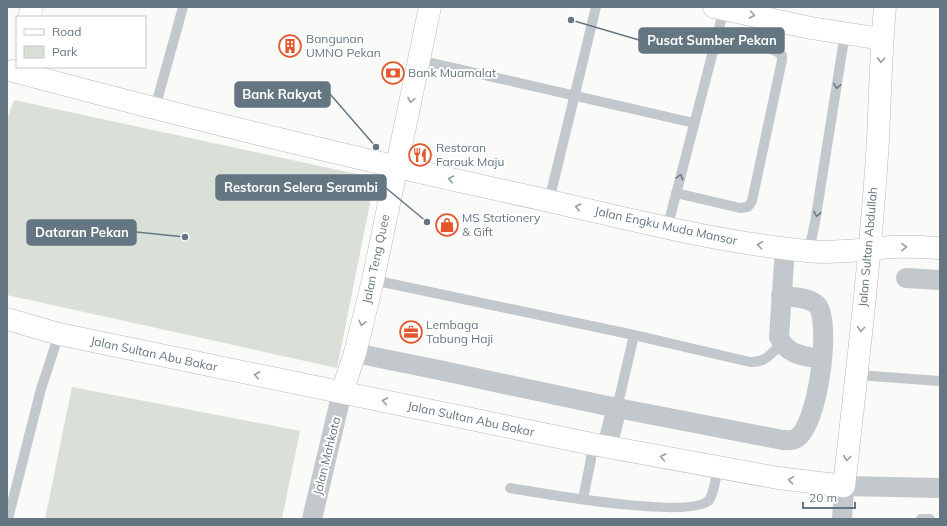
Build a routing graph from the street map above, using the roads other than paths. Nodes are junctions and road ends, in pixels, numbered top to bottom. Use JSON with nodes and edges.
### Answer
{"nodes":[{"id":1,"x":183,"y":7,"type":"edge"},
{"id":2,"x":430,"y":7,"type":"edge"},
{"id":3,"x":596,"y":7,"type":"edge"},
{"id":4,"x":885,"y":7,"type":"edge"},
{"id":5,"x":719,"y":8,"type":"edge"},
{"id":6,"x":845,"y":33,"type":"junction"},
{"id":7,"x":717,"y":36,"type":"junction"},
{"id":8,"x":882,"y":39,"type":"junction"},
{"id":9,"x":419,"y":60,"type":"junction"},
{"id":10,"x":12,"y":72,"type":"edge"},
{"id":11,"x":575,"y":96,"type":"junction"},
{"id":12,"x":155,"y":108,"type":"junction"},
{"id":13,"x":694,"y":123,"type":"junction"},
{"id":14,"x":396,"y":167,"type":"junction"},
{"id":15,"x":676,"y":193,"type":"junction"},
{"id":16,"x":549,"y":201,"type":"junction"},
{"id":17,"x":667,"y":229,"type":"junction"},
{"id":18,"x":785,"y":248,"type":"junction"},
{"id":19,"x":940,"y":248,"type":"edge"},
{"id":20,"x":868,"y":250,"type":"junction"},
{"id":21,"x":809,"y":251,"type":"junction"},
{"id":22,"x":906,"y":278,"type":"dead end"},
{"id":23,"x":373,"y":280,"type":"junction"},
{"id":24,"x":940,"y":280,"type":"edge"},
{"id":25,"x":782,"y":296,"type":"junction"},
{"id":26,"x":7,"y":319,"type":"edge"},
{"id":27,"x":59,"y":334,"type":"junction"},
{"id":28,"x":634,"y":335,"type":"junction"},
{"id":29,"x":781,"y":344,"type":"junction"},
{"id":30,"x":355,"y":353,"type":"junction"},
{"id":31,"x":821,"y":359,"type":"junction"},
{"id":32,"x":857,"y":375,"type":"junction"},
{"id":33,"x":940,"y":381,"type":"edge"},
{"id":34,"x":342,"y":392,"type":"junction"},
{"id":35,"x":617,"y":408,"type":"junction"},
{"id":36,"x":599,"y":445,"type":"junction"},
{"id":37,"x":718,"y":468,"type":"junction"},
{"id":38,"x":844,"y":486,"type":"junction"},
{"id":39,"x":510,"y":488,"type":"dead end"},
{"id":40,"x":940,"y":488,"type":"edge"},
{"id":41,"x":583,"y":499,"type":"junction"},
{"id":42,"x":8,"y":519,"type":"edge"},
{"id":43,"x":312,"y":519,"type":"edge"},
{"id":44,"x":842,"y":519,"type":"edge"},
{"id":45,"x":921,"y":519,"type":"edge"},
{"id":46,"x":930,"y":519,"type":"edge"}],
"edges":[{"from":1,"to":12,"type":"lane"},
{"from":2,"to":9,"type":"street","name":"Jalan Teng Quee"},
{"from":3,"to":11,"type":"lane"},
{"from":4,"to":8,"type":"street","name":"Jalan Sultan Abdullah"},
{"from":5,"to":6,"type":"street","one_way":true},
{"from":5,"to":7,"type":"lane"},
{"from":6,"to":8,"type":"street"},
{"from":6,"to":21,"type":"lane","one_way":true},
{"from":7,"to":13,"type":"lane"},
{"from":7,"to":15,"type":"lane"},
{"from":8,"to":20,"type":"street","name":"Jalan Sultan Abdullah","one_way":true},
{"from":9,"to":11,"type":"lane"},
{"from":9,"to":14,"type":"street","name":"Jalan Teng Quee","one_way":true},
{"from":10,"to":12,"type":"street","name":"Jalan Engku Muda Mansor"},
{"from":11,"to":13,"type":"lane"},
{"from":11,"to":16,"type":"lane"},
{"from":12,"to":14,"type":"street","name":"Jalan Engku Muda Mansor"},
{"from":15,"to":13,"type":"lane","one_way":true},
{"from":16,"to":14,"type":"street","name":"Jalan Engku Muda Mansor","one_way":true},
{"from":14,"to":23,"type":"street","name":"Jalan Teng Quee"},
{"from":15,"to":17,"type":"lane"},
{"from":17,"to":16,"type":"street","name":"Jalan Engku Muda Mansor","one_way":true},
{"from":18,"to":17,"type":"street","name":"Jalan Engku Muda Mansor","one_way":true},
{"from":18,"to":21,"type":"street","name":"Jalan Engku Muda Mansor"},
{"from":18,"to":25,"type":"street"},
{"from":20,"to":19,"type":"street","name":"Jalan Engku Muda Mansor","one_way":true},
{"from":20,"to":21,"type":"street","name":"Jalan Engku Muda Mansor"},
{"from":20,"to":32,"type":"street","name":"Jalan Sultan Abdullah","one_way":true},
{"from":22,"to":24,"type":"street"},
{"from":23,"to":28,"type":"lane"},
{"from":23,"to":30,"type":"street","name":"Jalan Teng Quee","one_way":true},
{"from":25,"to":29,"type":"street"},
{"from":25,"to":31,"type":"street"},
{"from":26,"to":27,"type":"street","name":"Jalan Sultan Abu Bakar"},
{"from":34,"to":27,"type":"street","name":"Jalan Sultan Abu Bakar","one_way":true},
{"from":27,"to":42,"type":"lane"},
{"from":28,"to":29,"type":"lane"},
{"from":28,"to":35,"type":"lane"},
{"from":29,"to":31,"type":"street"},
{"from":30,"to":34,"type":"street","name":"Jalan Teng Quee"},
{"from":30,"to":35,"type":"street"},
{"from":31,"to":35,"type":"street"},
{"from":32,"to":33,"type":"lane"},
{"from":32,"to":38,"type":"street","name":"Jalan Sultan Abdullah","one_way":true},
{"from":36,"to":34,"type":"street","name":"Jalan Sultan Abu Bakar","one_way":true},
{"from":34,"to":43,"type":"street","name":"Jalan Mahkota"},
{"from":35,"to":36,"type":"street"},
{"from":37,"to":36,"type":"street","name":"Jalan Sultan Abu Bakar","one_way":true},
{"from":36,"to":41,"type":"lane"},
{"from":38,"to":37,"type":"street","name":"Jalan Sultan Abu Bakar","one_way":true},
{"from":37,"to":41,"type":"lane"},
{"from":38,"to":40,"type":"street","name":"Jalan Sultan Abu Bakar"},
{"from":38,"to":44,"type":"street"},
{"from":39,"to":41,"type":"lane"},
{"from":45,"to":46,"type":"lane"}]}
